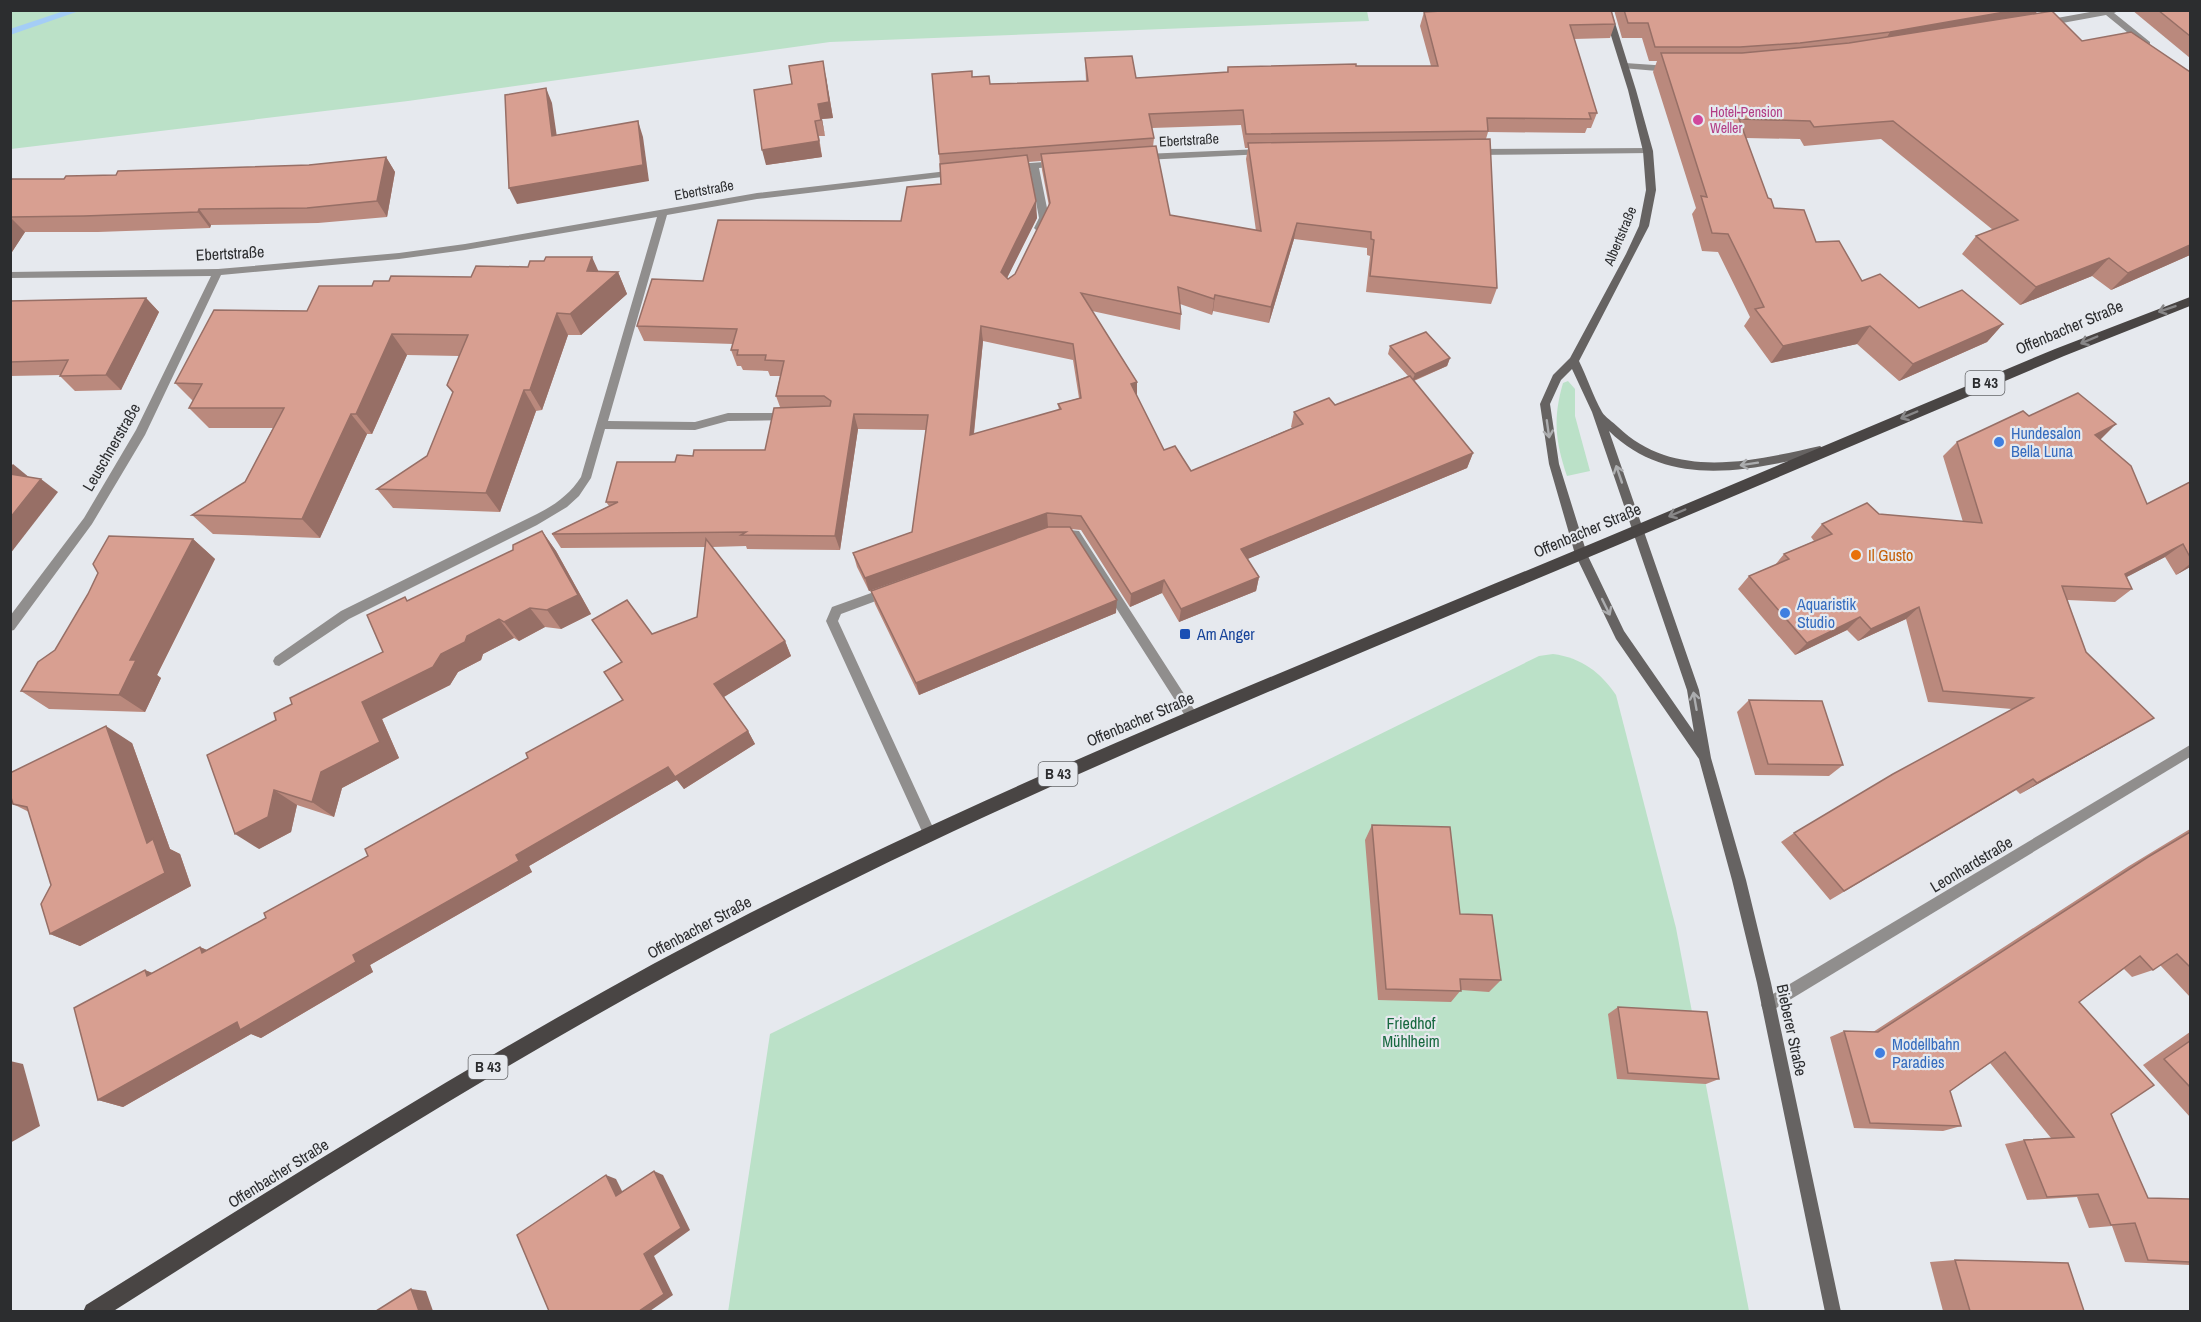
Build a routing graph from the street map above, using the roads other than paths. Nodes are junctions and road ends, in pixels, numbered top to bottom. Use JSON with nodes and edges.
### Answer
{"nodes":[{"id":1,"x":1607,"y":10,"type":"edge"},
{"id":2,"x":2110,"y":11,"type":"edge"},
{"id":3,"x":2039,"y":24,"type":"edge"},
{"id":4,"x":2154,"y":49,"type":"edge"},
{"id":5,"x":1625,"y":66,"type":"junction"},
{"id":6,"x":1683,"y":69,"type":"edge"},
{"id":7,"x":1648,"y":151,"type":"junction"},
{"id":8,"x":1267,"y":152,"type":"edge"},
{"id":9,"x":1469,"y":152,"type":"edge"},
{"id":10,"x":1135,"y":158,"type":"edge"},
{"id":11,"x":1068,"y":163,"type":"edge"},
{"id":12,"x":1034,"y":166,"type":"junction"},
{"id":13,"x":1006,"y":168,"type":"edge"},
{"id":14,"x":971,"y":172,"type":"edge"},
{"id":15,"x":663,"y":212,"type":"junction"},
{"id":16,"x":1034,"y":238,"type":"edge"},
{"id":17,"x":218,"y":272,"type":"junction"},
{"id":18,"x":10,"y":275,"type":"edge"},
{"id":19,"x":2190,"y":301,"type":"edge"},
{"id":20,"x":1574,"y":361,"type":"junction"},
{"id":21,"x":1597,"y":412,"type":"junction"},
{"id":22,"x":795,"y":417,"type":"edge"},
{"id":23,"x":602,"y":425,"type":"junction"},
{"id":24,"x":1827,"y":449,"type":"junction"},
{"id":25,"x":1638,"y":530,"type":"junction"},
{"id":26,"x":1047,"y":534,"type":"edge"},
{"id":27,"x":1581,"y":554,"type":"junction"},
{"id":28,"x":903,"y":587,"type":"edge"},
{"id":29,"x":10,"y":626,"type":"edge"},
{"id":30,"x":279,"y":661,"type":"dead end"},
{"id":31,"x":1193,"y":718,"type":"junction"},
{"id":32,"x":2190,"y":751,"type":"edge"},
{"id":33,"x":1706,"y":758,"type":"junction"},
{"id":34,"x":930,"y":834,"type":"junction"},
{"id":35,"x":1768,"y":1005,"type":"junction"},
{"id":36,"x":93,"y":1311,"type":"edge"},
{"id":37,"x":1833,"y":1311,"type":"edge"}],
"edges":[{"from":1,"to":5,"type":"street","name":"Albertstraße"},
{"from":2,"to":3,"type":"street"},
{"from":2,"to":4,"type":"street"},
{"from":5,"to":6,"type":"street"},
{"from":5,"to":7,"type":"street","name":"Albertstraße"},
{"from":7,"to":9,"type":"street"},
{"from":7,"to":20,"type":"street","name":"Albertstraße"},
{"from":8,"to":10,"type":"street","name":"Ebertstraße"},
{"from":11,"to":12,"type":"street"},
{"from":12,"to":13,"type":"street"},
{"from":12,"to":16,"type":"street"},
{"from":14,"to":15,"type":"street","name":"Ebertstraße"},
{"from":15,"to":17,"type":"street","name":"Ebertstraße"},
{"from":15,"to":23,"type":"street","name":"Ebertstraße"},
{"from":17,"to":18,"type":"street","name":"Ebertstraße"},
{"from":17,"to":29,"type":"street","name":"Leuschnerstraße"},
{"from":19,"to":24,"type":"main road","name":"Offenbacher Straße","number":"B 43","one_way":true},
{"from":20,"to":21,"type":"street"},
{"from":20,"to":27,"type":"street","name":"Albertstraße","one_way":true},
{"from":24,"to":21,"type":"street","one_way":true},
{"from":25,"to":21,"type":"street","one_way":true},
{"from":22,"to":23,"type":"street"},
{"from":23,"to":30,"type":"street","name":"Ebertstraße"},
{"from":24,"to":25,"type":"main road","name":"Offenbacher Straße","number":"B 43","one_way":true},
{"from":25,"to":27,"type":"main road","name":"Offenbacher Straße","number":"B 43"},
{"from":33,"to":25,"type":"street","name":"Bieberer Straße","one_way":true},
{"from":26,"to":31,"type":"street"},
{"from":27,"to":31,"type":"main road","name":"Offenbacher Straße","number":"B 43"},
{"from":27,"to":33,"type":"street","name":"Bieberer Straße","one_way":true},
{"from":28,"to":34,"type":"street"},
{"from":31,"to":34,"type":"main road","name":"Offenbacher Straße","number":"B 43"},
{"from":32,"to":35,"type":"street","name":"Leonhardstraße"},
{"from":33,"to":35,"type":"street","name":"Bieberer Straße"},
{"from":34,"to":36,"type":"main road","name":"Offenbacher Straße","number":"B 43"},
{"from":35,"to":37,"type":"street","name":"Bieberer Straße"}]}
